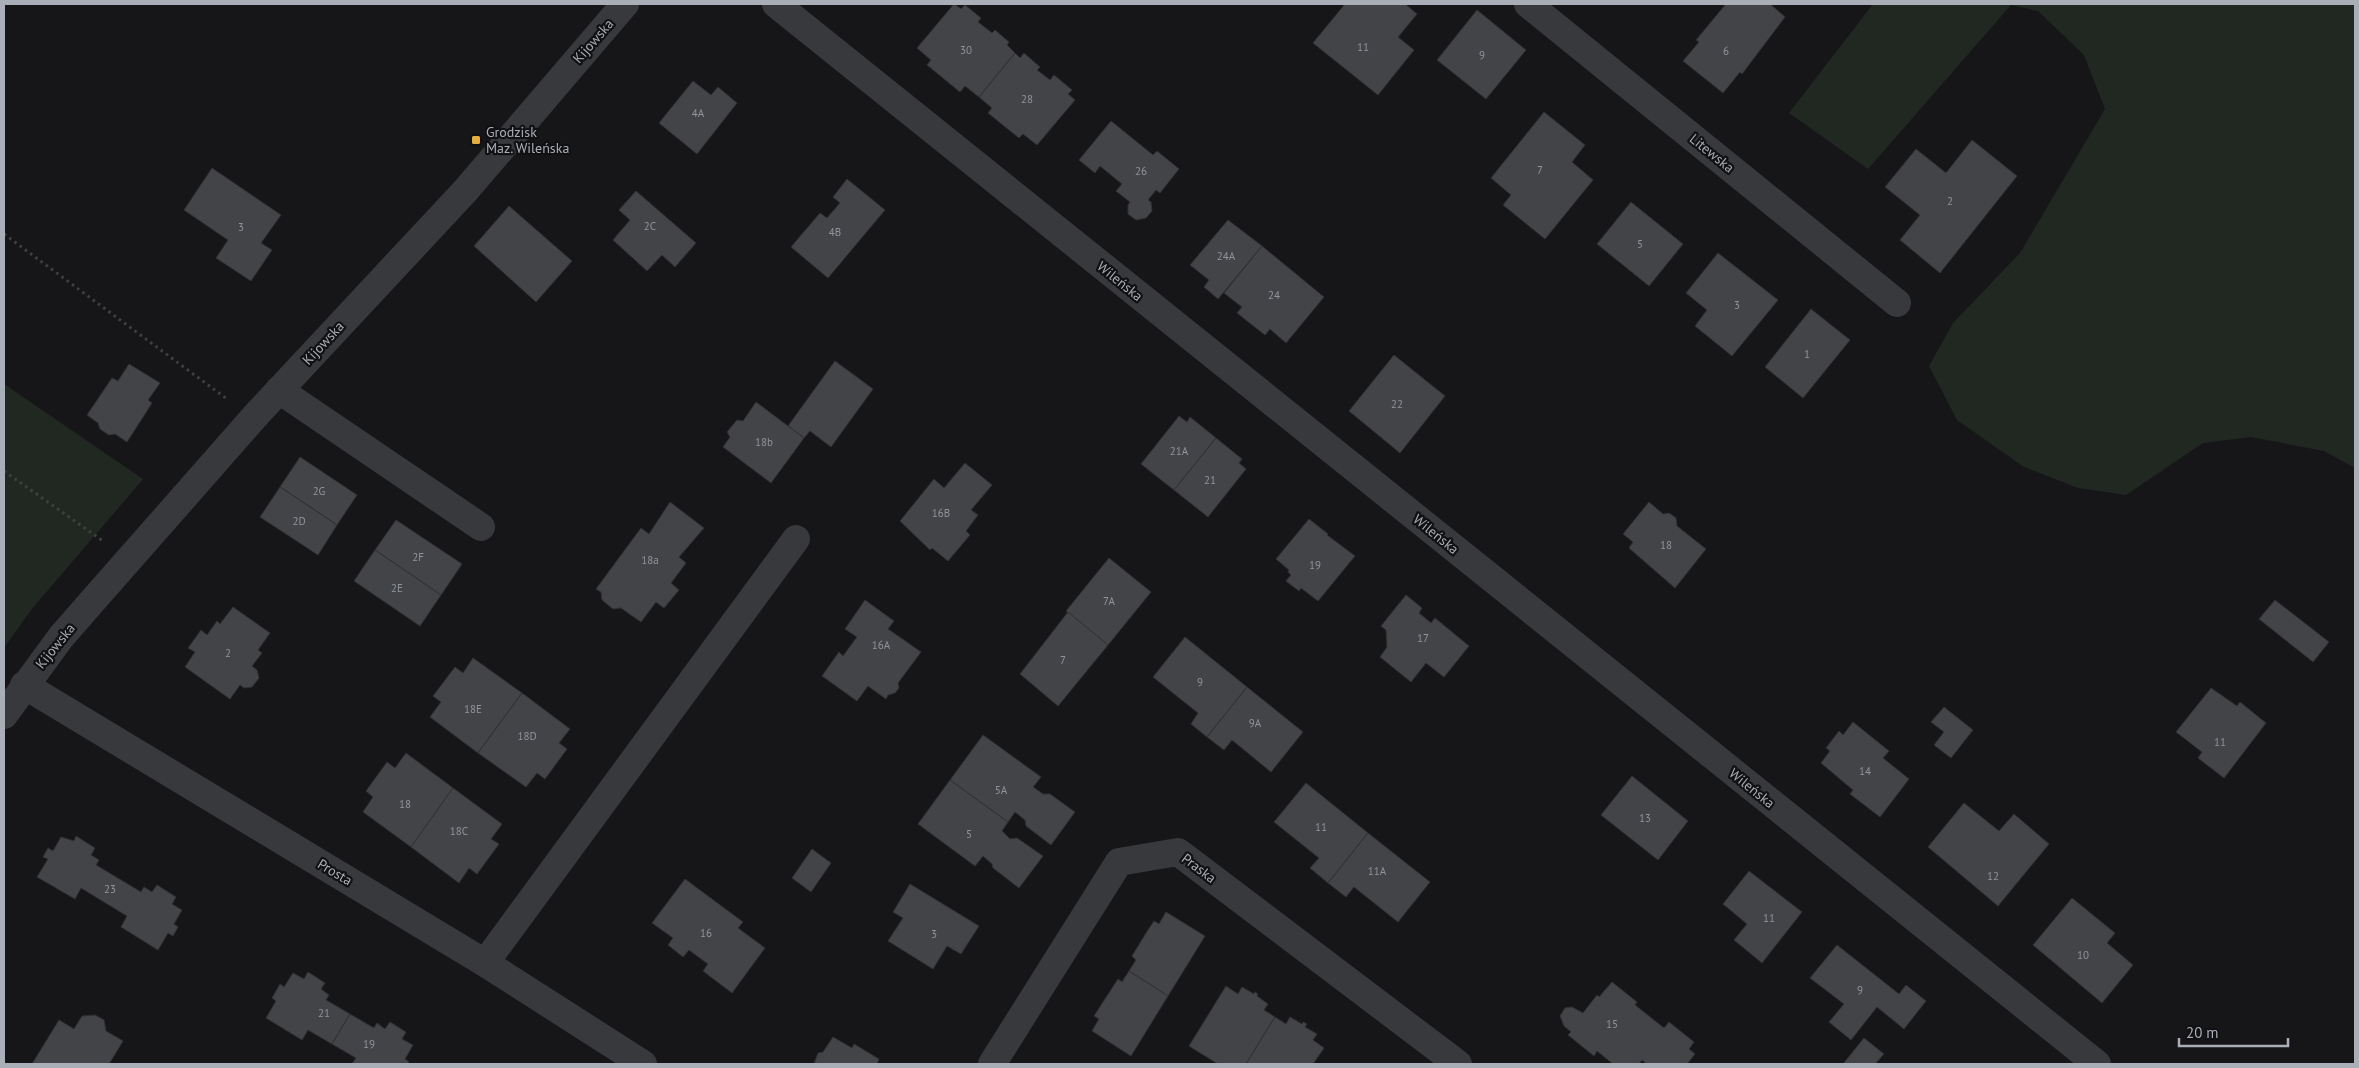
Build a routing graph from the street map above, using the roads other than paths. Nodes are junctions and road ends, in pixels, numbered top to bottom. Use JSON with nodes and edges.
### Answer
{"nodes":[{"id":1,"x":625,"y":4,"type":"edge"},
{"id":2,"x":776,"y":4,"type":"edge"},
{"id":3,"x":1528,"y":4,"type":"edge"},
{"id":4,"x":1897,"y":303,"type":"dead end"},
{"id":5,"x":279,"y":390,"type":"junction"},
{"id":6,"x":480,"y":527,"type":"dead end"},
{"id":7,"x":796,"y":539,"type":"dead end"},
{"id":8,"x":24,"y":685,"type":"junction"},
{"id":9,"x":4,"y":715,"type":"edge"},
{"id":10,"x":485,"y":962,"type":"junction"},
{"id":11,"x":643,"y":1064,"type":"edge"},
{"id":12,"x":992,"y":1064,"type":"edge"},
{"id":13,"x":1458,"y":1064,"type":"edge"},
{"id":14,"x":2097,"y":1064,"type":"edge"}],
"edges":[{"from":1,"to":5,"type":"street","name":"Kijowska"},
{"from":2,"to":14,"type":"street","name":"Wileńska"},
{"from":3,"to":4,"type":"street","name":"Litewska"},
{"from":5,"to":6,"type":"street"},
{"from":5,"to":8,"type":"street","name":"Kijowska"},
{"from":7,"to":10,"type":"street"},
{"from":8,"to":9,"type":"street","name":"Kijowska"},
{"from":8,"to":10,"type":"street","name":"Prosta"},
{"from":10,"to":11,"type":"street","name":"Prosta"},
{"from":12,"to":13,"type":"street","name":"Praska"}]}
